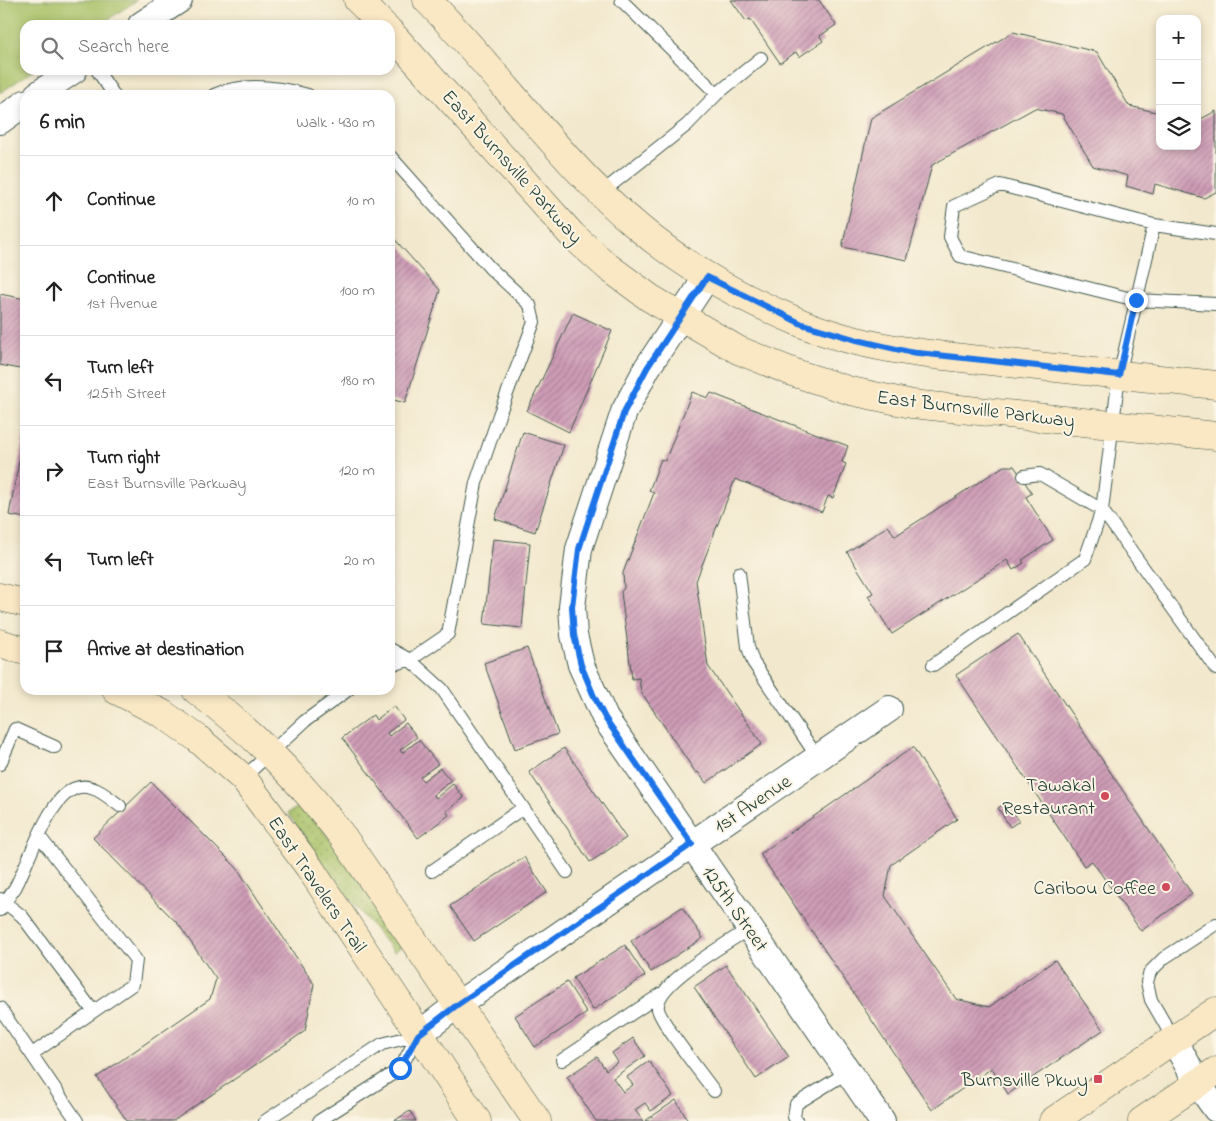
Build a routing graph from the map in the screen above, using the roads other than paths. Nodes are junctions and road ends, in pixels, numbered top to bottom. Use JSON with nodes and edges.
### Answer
{"nodes":[{"id":1,"x":179,"y":0,"type":"edge"},
{"id":2,"x":358,"y":0,"type":"edge"},
{"id":3,"x":428,"y":0,"type":"edge"},
{"id":4,"x":621,"y":0,"type":"edge"},
{"id":5,"x":149,"y":20,"type":"edge"},
{"id":6,"x":378,"y":20,"type":"edge"},
{"id":7,"x":395,"y":38,"type":"edge"},
{"id":8,"x":761,"y":58,"type":"dead end"},
{"id":9,"x":67,"y":75,"type":"edge"},
{"id":10,"x":100,"y":75,"type":"edge"},
{"id":11,"x":44,"y":90,"type":"edge"},
{"id":12,"x":111,"y":90,"type":"edge"},
{"id":13,"x":238,"y":90,"type":"edge"},
{"id":14,"x":292,"y":90,"type":"edge"},
{"id":15,"x":718,"y":94,"type":"junction"},
{"id":16,"x":20,"y":107,"type":"edge"},
{"id":17,"x":0,"y":121,"type":"edge"},
{"id":18,"x":395,"y":162,"type":"edge"},
{"id":19,"x":601,"y":193,"type":"junction"},
{"id":20,"x":1154,"y":225,"type":"junction"},
{"id":21,"x":1216,"y":234,"type":"edge"},
{"id":22,"x":707,"y":277,"type":"junction"},
{"id":23,"x":1136,"y":300,"type":"junction"},
{"id":24,"x":1216,"y":304,"type":"edge"},
{"id":25,"x":680,"y":317,"type":"junction"},
{"id":26,"x":1119,"y":375,"type":"junction"},
{"id":27,"x":1216,"y":385,"type":"edge"},
{"id":28,"x":1112,"y":424,"type":"junction"},
{"id":29,"x":1216,"y":436,"type":"edge"},
{"id":30,"x":1024,"y":476,"type":"dead end"},
{"id":31,"x":1102,"y":510,"type":"junction"},
{"id":32,"x":739,"y":573,"type":"dead end"},
{"id":33,"x":0,"y":596,"type":"edge"},
{"id":34,"x":20,"y":602,"type":"edge"},
{"id":35,"x":0,"y":643,"type":"edge"},
{"id":36,"x":20,"y":649,"type":"edge"},
{"id":37,"x":395,"y":652,"type":"edge"},
{"id":38,"x":410,"y":660,"type":"junction"},
{"id":39,"x":395,"y":664,"type":"edge"},
{"id":40,"x":933,"y":665,"type":"dead end"},
{"id":41,"x":1216,"y":669,"type":"edge"},
{"id":42,"x":126,"y":695,"type":"edge"},
{"id":43,"x":203,"y":695,"type":"edge"},
{"id":44,"x":341,"y":695,"type":"edge"},
{"id":45,"x":889,"y":709,"type":"dead end"},
{"id":46,"x":55,"y":747,"type":"dead end"},
{"id":47,"x":271,"y":752,"type":"junction"},
{"id":48,"x":818,"y":758,"type":"junction"},
{"id":49,"x":0,"y":764,"type":"edge"},
{"id":50,"x":243,"y":778,"type":"junction"},
{"id":51,"x":120,"y":806,"type":"dead end"},
{"id":52,"x":523,"y":808,"type":"junction"},
{"id":53,"x":40,"y":836,"type":"junction"},
{"id":54,"x":692,"y":844,"type":"junction"},
{"id":55,"x":432,"y":871,"type":"dead end"},
{"id":56,"x":567,"y":872,"type":"dead end"},
{"id":57,"x":2,"y":904,"type":"edge"},
{"id":58,"x":1216,"y":924,"type":"edge"},
{"id":59,"x":750,"y":928,"type":"junction"},
{"id":60,"x":662,"y":994,"type":"junction"},
{"id":61,"x":457,"y":1005,"type":"junction"},
{"id":62,"x":0,"y":1008,"type":"edge"},
{"id":63,"x":92,"y":1011,"type":"junction"},
{"id":64,"x":1216,"y":1011,"type":"edge"},
{"id":65,"x":418,"y":1035,"type":"junction"},
{"id":66,"x":1174,"y":1040,"type":"junction"},
{"id":67,"x":32,"y":1054,"type":"junction"},
{"id":68,"x":562,"y":1060,"type":"dead end"},
{"id":69,"x":848,"y":1072,"type":"junction"},
{"id":70,"x":1207,"y":1078,"type":"edge"},
{"id":71,"x":714,"y":1091,"type":"dead end"},
{"id":72,"x":1216,"y":1109,"type":"edge"},
{"id":73,"x":77,"y":1121,"type":"edge"},
{"id":74,"x":265,"y":1121,"type":"edge"},
{"id":75,"x":319,"y":1121,"type":"edge"},
{"id":76,"x":477,"y":1121,"type":"edge"},
{"id":77,"x":537,"y":1121,"type":"edge"},
{"id":78,"x":796,"y":1121,"type":"edge"},
{"id":79,"x":882,"y":1121,"type":"edge"},
{"id":80,"x":1053,"y":1121,"type":"edge"},
{"id":81,"x":1142,"y":1121,"type":"edge"}],
"edges":[{"from":1,"to":5,"type":"street"},
{"from":2,"to":6,"type":"street"},
{"from":3,"to":19,"type":"street"},
{"from":4,"to":15,"type":"lane"},
{"from":7,"to":25,"type":"street","name":"East Burnsville Parkway"},
{"from":8,"to":15,"type":"lane"},
{"from":9,"to":11,"type":"street"},
{"from":10,"to":12,"type":"lane"},
{"from":13,"to":14,"type":"lane"},
{"from":15,"to":19,"type":"lane"},
{"from":16,"to":17,"type":"street"},
{"from":18,"to":38,"type":"lane"},
{"from":19,"to":22,"type":"street"},
{"from":20,"to":21,"type":"lane"},
{"from":20,"to":23,"type":"lane"},
{"from":20,"to":23,"type":"lane"},
{"from":22,"to":25,"type":"street","name":"125th Street"},
{"from":22,"to":26,"type":"street"},
{"from":23,"to":24,"type":"lane"},
{"from":23,"to":26,"type":"lane"},
{"from":25,"to":28,"type":"street","name":"East Burnsville Parkway"},
{"from":25,"to":54,"type":"street","name":"125th Street"},
{"from":26,"to":27,"type":"street"},
{"from":26,"to":28,"type":"lane"},
{"from":28,"to":29,"type":"street","name":"East Burnsville Parkway"},
{"from":28,"to":31,"type":"lane"},
{"from":30,"to":31,"type":"lane"},
{"from":31,"to":40,"type":"lane"},
{"from":31,"to":41,"type":"lane"},
{"from":32,"to":48,"type":"lane"},
{"from":33,"to":34,"type":"street"},
{"from":35,"to":36,"type":"street"},
{"from":37,"to":38,"type":"lane"},
{"from":38,"to":39,"type":"lane"},
{"from":38,"to":52,"type":"lane"},
{"from":42,"to":50,"type":"street","name":"East Travelers Trail"},
{"from":43,"to":47,"type":"street"},
{"from":44,"to":47,"type":"lane"},
{"from":45,"to":48,"type":"street","name":"1st Avenue"},
{"from":46,"to":49,"type":"lane"},
{"from":47,"to":50,"type":"lane"},
{"from":47,"to":61,"type":"street"},
{"from":48,"to":54,"type":"street","name":"1st Avenue"},
{"from":50,"to":65,"type":"street","name":"East Travelers Trail"},
{"from":51,"to":53,"type":"lane"},
{"from":52,"to":55,"type":"lane"},
{"from":52,"to":56,"type":"lane"},
{"from":53,"to":57,"type":"lane"},
{"from":53,"to":63,"type":"lane"},
{"from":54,"to":59,"type":"street","name":"125th Street"},
{"from":54,"to":61,"type":"street","name":"1st Avenue"},
{"from":57,"to":63,"type":"lane"},
{"from":58,"to":66,"type":"lane"},
{"from":59,"to":60,"type":"lane"},
{"from":59,"to":69,"type":"street","name":"125th Street"},
{"from":60,"to":68,"type":"lane"},
{"from":60,"to":71,"type":"lane"},
{"from":61,"to":65,"type":"street","name":"1st Avenue"},
{"from":61,"to":77,"type":"street"},
{"from":62,"to":67,"type":"lane"},
{"from":63,"to":67,"type":"lane"},
{"from":64,"to":66,"type":"street"},
{"from":65,"to":74,"type":"lane"},
{"from":65,"to":75,"type":"lane"},
{"from":65,"to":76,"type":"street","name":"East Travelers Trail"},
{"from":66,"to":70,"type":"street"},
{"from":66,"to":80,"type":"street"},
{"from":67,"to":73,"type":"lane"},
{"from":69,"to":78,"type":"lane"},
{"from":69,"to":79,"type":"street","name":"125th Street"},
{"from":70,"to":72,"type":"street"},
{"from":70,"to":81,"type":"street"}]}
